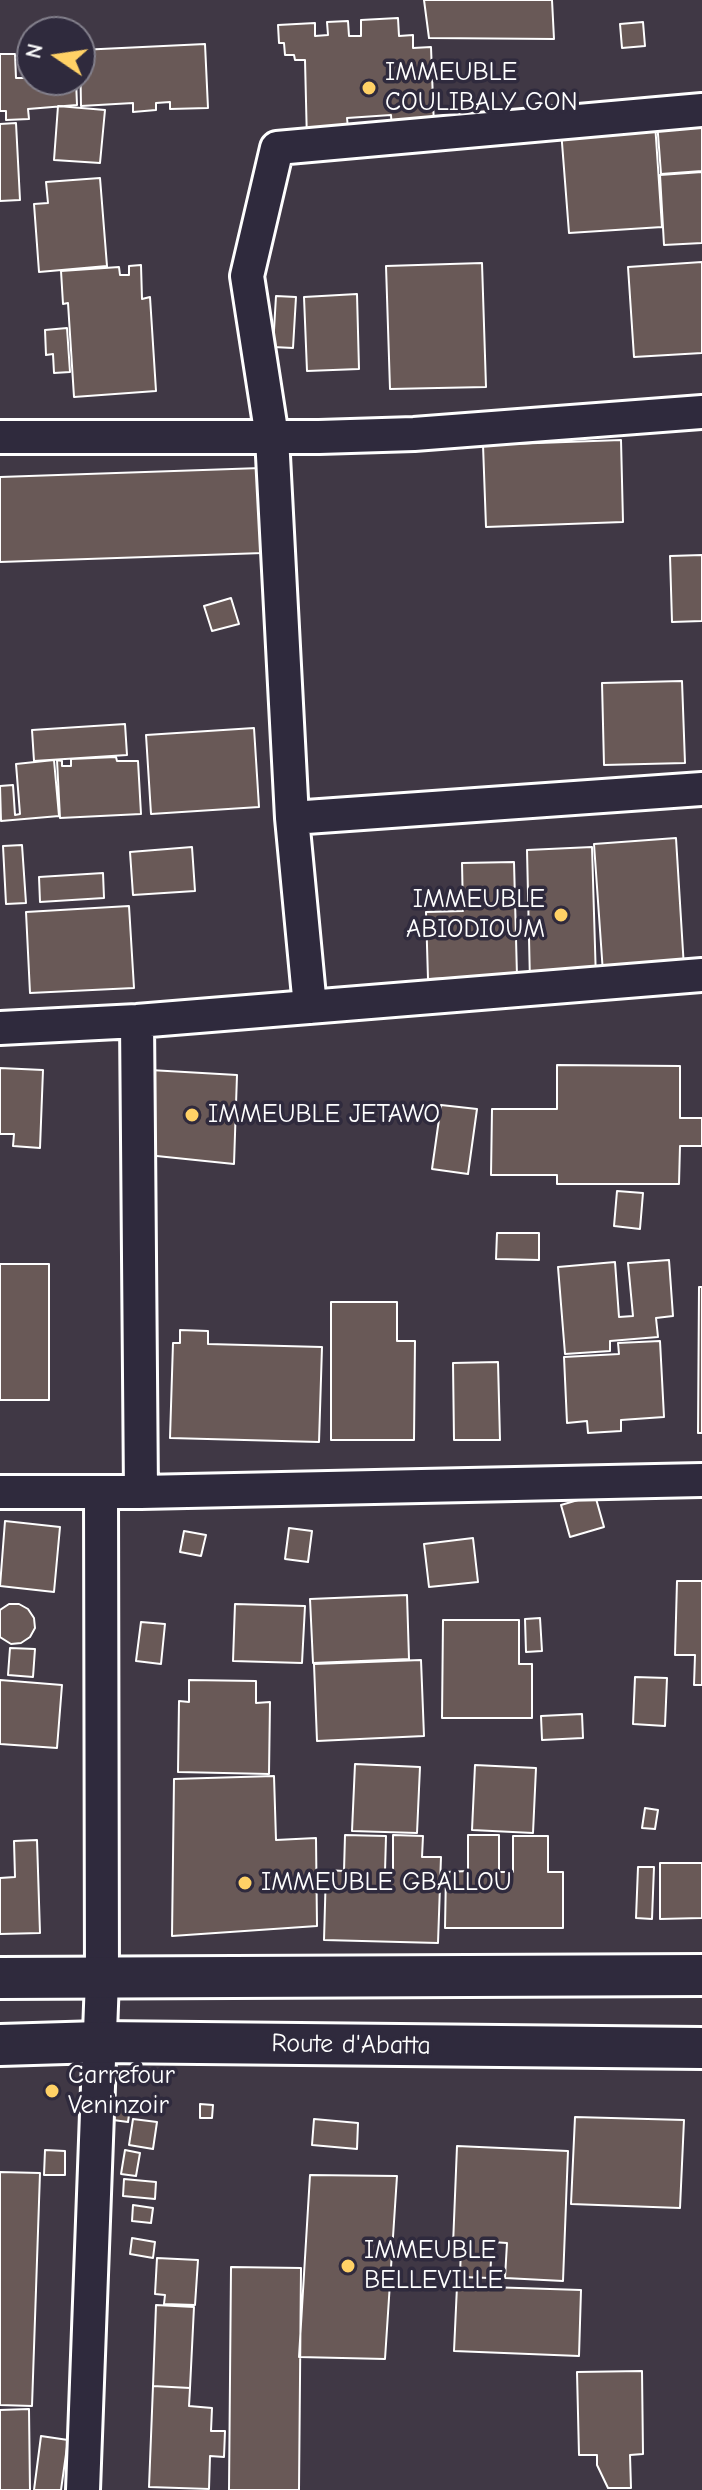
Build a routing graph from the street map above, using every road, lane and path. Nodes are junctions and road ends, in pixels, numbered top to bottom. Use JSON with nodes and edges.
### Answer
{"nodes":[{"id":1,"x":702,"y":110,"type":"edge"},
{"id":2,"x":702,"y":412,"type":"edge"},
{"id":3,"x":0,"y":437,"type":"edge"},
{"id":4,"x":272,"y":437,"type":"junction"},
{"id":5,"x":702,"y":789,"type":"edge"},
{"id":6,"x":292,"y":818,"type":"junction"},
{"id":7,"x":702,"y":975,"type":"edge"},
{"id":8,"x":310,"y":1007,"type":"junction"},
{"id":9,"x":137,"y":1021,"type":"junction"},
{"id":10,"x":0,"y":1028,"type":"edge"},
{"id":11,"x":702,"y":1480,"type":"edge"},
{"id":12,"x":0,"y":1492,"type":"edge"},
{"id":13,"x":141,"y":1492,"type":"junction"},
{"id":14,"x":101,"y":1493,"type":"junction"},
{"id":15,"x":702,"y":1975,"type":"edge"},
{"id":16,"x":0,"y":1978,"type":"edge"},
{"id":17,"x":102,"y":1979,"type":"junction"},
{"id":18,"x":99,"y":2042,"type":"junction"},
{"id":19,"x":0,"y":2045,"type":"edge"},
{"id":20,"x":702,"y":2048,"type":"edge"},
{"id":21,"x":83,"y":2490,"type":"edge"}],
"edges":[{"from":1,"to":4,"type":"street"},
{"from":2,"to":4,"type":"street"},
{"from":3,"to":4,"type":"street"},
{"from":4,"to":6,"type":"street"},
{"from":5,"to":6,"type":"street"},
{"from":6,"to":8,"type":"street"},
{"from":7,"to":8,"type":"street"},
{"from":8,"to":9,"type":"street"},
{"from":9,"to":10,"type":"street"},
{"from":9,"to":13,"type":"street"},
{"from":11,"to":13,"type":"street"},
{"from":12,"to":14,"type":"street"},
{"from":13,"to":14,"type":"street"},
{"from":14,"to":17,"type":"street"},
{"from":15,"to":17,"type":"street"},
{"from":16,"to":17,"type":"street"},
{"from":17,"to":18,"type":"street"},
{"from":18,"to":19,"type":"street","name":"Route d'Abatta"},
{"from":18,"to":20,"type":"street","name":"Route d'Abatta"},
{"from":18,"to":21,"type":"street"}]}
